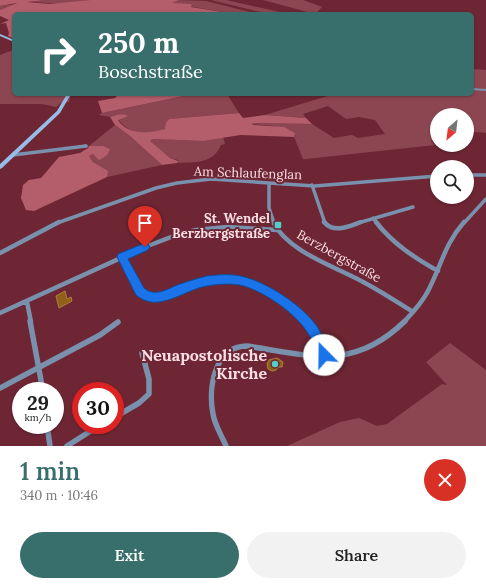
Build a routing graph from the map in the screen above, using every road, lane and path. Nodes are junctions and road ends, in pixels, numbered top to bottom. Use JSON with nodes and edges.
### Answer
{"nodes":[{"id":1,"x":0,"y":34,"type":"edge"},
{"id":2,"x":12,"y":40,"type":"edge"},
{"id":3,"x":474,"y":89,"type":"edge"},
{"id":4,"x":486,"y":90,"type":"edge"},
{"id":5,"x":68,"y":96,"type":"edge"},
{"id":6,"x":86,"y":146,"type":"dead end"},
{"id":7,"x":13,"y":155,"type":"junction"},
{"id":8,"x":0,"y":167,"type":"edge"},
{"id":9,"x":474,"y":175,"type":"edge"},
{"id":10,"x":486,"y":175,"type":"edge"},
{"id":11,"x":430,"y":177,"type":"edge"},
{"id":12,"x":269,"y":183,"type":"junction"},
{"id":13,"x":312,"y":186,"type":"junction"},
{"id":14,"x":486,"y":199,"type":"edge"},
{"id":15,"x":413,"y":207,"type":"dead end"},
{"id":16,"x":373,"y":218,"type":"junction"},
{"id":17,"x":277,"y":230,"type":"junction"},
{"id":18,"x":0,"y":253,"type":"edge"},
{"id":19,"x":122,"y":257,"type":"junction"},
{"id":20,"x":438,"y":271,"type":"junction"},
{"id":21,"x":27,"y":302,"type":"junction"},
{"id":22,"x":413,"y":312,"type":"junction"},
{"id":23,"x":0,"y":313,"type":"edge"},
{"id":24,"x":118,"y":322,"type":"dead end"},
{"id":25,"x":142,"y":353,"type":"dead end"},
{"id":26,"x":324,"y":355,"type":"junction"},
{"id":27,"x":40,"y":368,"type":"junction"},
{"id":28,"x":42,"y":382,"type":"edge"},
{"id":29,"x":0,"y":388,"type":"edge"},
{"id":30,"x":124,"y":412,"type":"edge"},
{"id":31,"x":49,"y":434,"type":"edge"},
{"id":32,"x":86,"y":434,"type":"edge"},
{"id":33,"x":50,"y":446,"type":"edge"},
{"id":34,"x":67,"y":446,"type":"edge"},
{"id":35,"x":226,"y":446,"type":"edge"}],
"edges":[{"from":1,"to":2,"type":"main road"},
{"from":3,"to":4,"type":"street"},
{"from":5,"to":7,"type":"main road"},
{"from":6,"to":7,"type":"street"},
{"from":7,"to":8,"type":"main road"},
{"from":9,"to":10,"type":"street"},
{"from":11,"to":13,"type":"street","name":"Am Schlaufenglan"},
{"from":12,"to":13,"type":"street","name":"Am Schlaufenglan"},
{"from":12,"to":17,"type":"street","name":"Berzbergstraße"},
{"from":12,"to":18,"type":"street","name":"Am Schlaufenglan"},
{"from":13,"to":16,"type":"street"},
{"from":14,"to":20,"type":"street"},
{"from":15,"to":16,"type":"street"},
{"from":16,"to":20,"type":"street"},
{"from":17,"to":19,"type":"street"},
{"from":17,"to":22,"type":"street","name":"Berzbergstraße"},
{"from":19,"to":21,"type":"street"},
{"from":19,"to":26,"type":"street"},
{"from":20,"to":22,"type":"street"},
{"from":21,"to":23,"type":"street"},
{"from":21,"to":27,"type":"street"},
{"from":22,"to":26,"type":"street"},
{"from":24,"to":27,"type":"street"},
{"from":25,"to":30,"type":"street"},
{"from":26,"to":35,"type":"street"},
{"from":27,"to":28,"type":"street"},
{"from":27,"to":29,"type":"street"},
{"from":31,"to":33,"type":"street"},
{"from":32,"to":34,"type":"street"}]}
